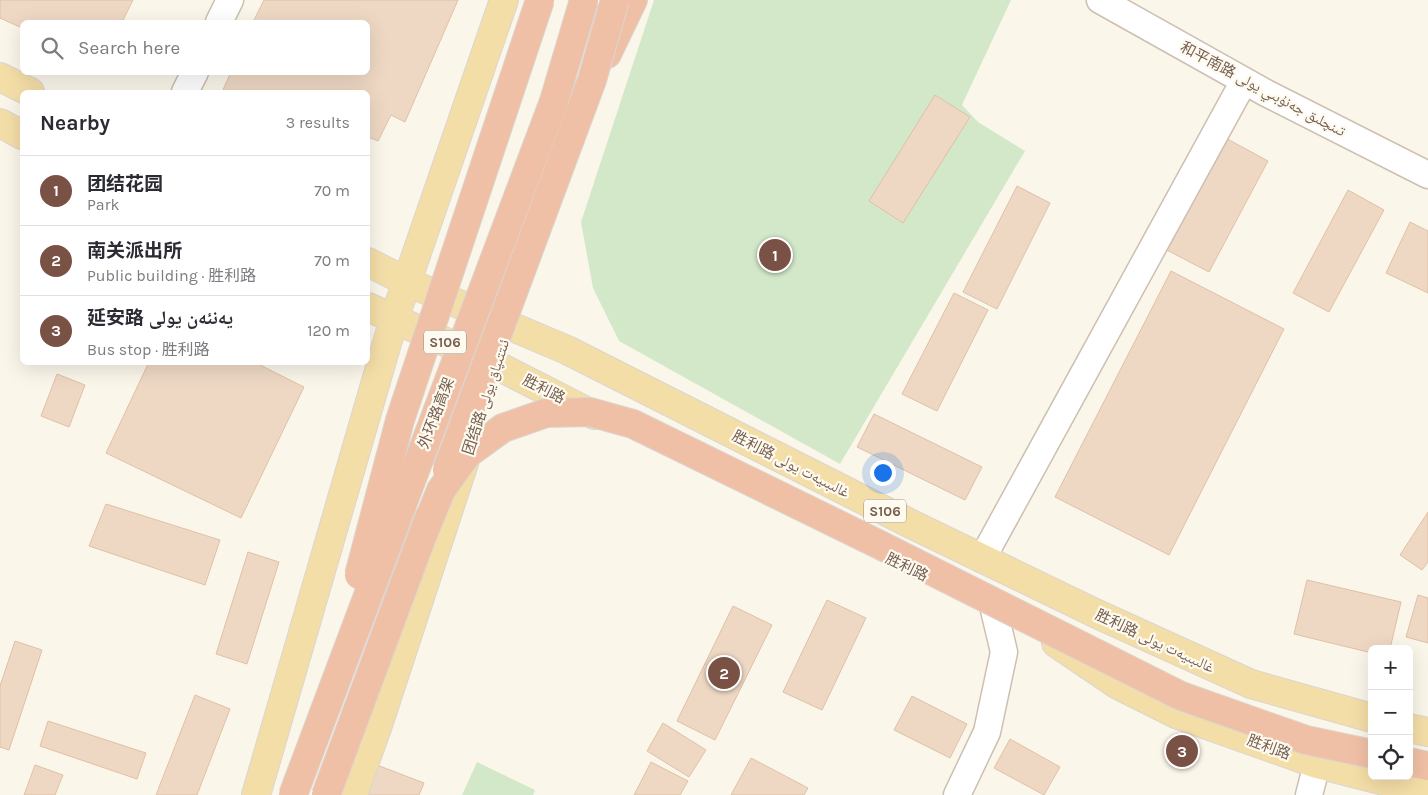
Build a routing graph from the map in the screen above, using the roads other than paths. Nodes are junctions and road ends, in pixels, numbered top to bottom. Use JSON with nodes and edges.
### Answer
{"nodes":[{"id":1,"x":230,"y":0,"type":"edge"},
{"id":2,"x":504,"y":0,"type":"edge"},
{"id":3,"x":540,"y":0,"type":"edge"},
{"id":4,"x":584,"y":0,"type":"edge"},
{"id":5,"x":615,"y":0,"type":"edge"},
{"id":6,"x":622,"y":0,"type":"edge"},
{"id":7,"x":633,"y":0,"type":"edge"},
{"id":8,"x":1100,"y":0,"type":"edge"},
{"id":9,"x":220,"y":20,"type":"edge"},
{"id":10,"x":193,"y":75,"type":"edge"},
{"id":11,"x":0,"y":77,"type":"edge"},
{"id":12,"x":1244,"y":81,"type":"junction"},
{"id":13,"x":26,"y":90,"type":"edge"},
{"id":14,"x":186,"y":90,"type":"edge"},
{"id":15,"x":582,"y":107,"type":"junction"},
{"id":16,"x":0,"y":123,"type":"edge"},
{"id":17,"x":20,"y":134,"type":"edge"},
{"id":18,"x":1428,"y":175,"type":"edge"},
{"id":19,"x":370,"y":263,"type":"edge"},
{"id":20,"x":407,"y":282,"type":"junction"},
{"id":21,"x":370,"y":308,"type":"edge"},
{"id":22,"x":394,"y":320,"type":"junction"},
{"id":23,"x":509,"y":326,"type":"junction"},
{"id":24,"x":496,"y":365,"type":"junction"},
{"id":25,"x":424,"y":532,"type":"junction"},
{"id":26,"x":982,"y":559,"type":"junction"},
{"id":27,"x":994,"y":610,"type":"junction"},
{"id":28,"x":1368,"y":717,"type":"edge"},
{"id":29,"x":322,"y":719,"type":"junction"},
{"id":30,"x":1413,"y":729,"type":"edge"},
{"id":31,"x":1428,"y":732,"type":"edge"},
{"id":32,"x":1368,"y":753,"type":"edge"},
{"id":33,"x":1413,"y":763,"type":"edge"},
{"id":34,"x":1317,"y":764,"type":"junction"},
{"id":35,"x":1428,"y":766,"type":"edge"},
{"id":36,"x":1428,"y":792,"type":"edge"},
{"id":37,"x":256,"y":795,"type":"edge"},
{"id":38,"x":293,"y":795,"type":"edge"},
{"id":39,"x":326,"y":795,"type":"edge"},
{"id":40,"x":354,"y":795,"type":"edge"},
{"id":41,"x":957,"y":795,"type":"edge"},
{"id":42,"x":1309,"y":795,"type":"edge"}],
"edges":[{"from":1,"to":9,"type":"street"},
{"from":2,"to":20,"type":"main road"},
{"from":3,"to":29,"type":"highway","bridge":true},
{"from":4,"to":29,"type":"highway","name":"外环路高架","bridge":true},
{"from":5,"to":15,"type":"highway","name":"外环路高架","bridge":true},
{"from":6,"to":23,"type":"main road","name":"团结路 ئىتتىپاق يولى"},
{"from":7,"to":15,"type":"highway","bridge":true},
{"from":8,"to":12,"type":"street","name":"和平南路 تىنچلىق جەنۇبىي يولى"},
{"from":10,"to":14,"type":"street"},
{"from":11,"to":13,"type":"main road"},
{"from":12,"to":18,"type":"street","name":"和平南路 تىنچلىق جەنۇبىي يولى"},
{"from":12,"to":26,"type":"street"},
{"from":15,"to":25,"type":"highway","name":"外环路高架","bridge":true},
{"from":16,"to":17,"type":"main road"},
{"from":19,"to":20,"type":"main road","name":"胜利路 غالىبىيەت يولى"},
{"from":20,"to":22,"type":"main road"},
{"from":20,"to":23,"type":"main road","name":"胜利路 غالىبىيەت يولى","number":"S106"},
{"from":21,"to":22,"type":"main road","name":"胜利路"},
{"from":22,"to":24,"type":"main road","name":"胜利路","number":"S106"},
{"from":22,"to":37,"type":"main road"},
{"from":23,"to":24,"type":"main road","name":"团结路 ئىتتىپاق يولى"},
{"from":23,"to":26,"type":"main road","name":"胜利路 غالىبىيەت يولى","number":"S106"},
{"from":24,"to":27,"type":"main road","name":"胜利路","number":"S106"},
{"from":24,"to":40,"type":"main road","name":"团结路 ئىتتىپاق يولى"},
{"from":25,"to":32,"type":"highway","bridge":true},
{"from":25,"to":39,"type":"highway","name":"外环路高架","bridge":true},
{"from":26,"to":28,"type":"main road","name":"胜利路 غالىبىيەت يولى","number":"S106"},
{"from":27,"to":34,"type":"main road","name":"胜利路","number":"S106"},
{"from":27,"to":41,"type":"street"},
{"from":29,"to":38,"type":"highway","name":"外环路高架","bridge":true},
{"from":30,"to":31,"type":"main road"},
{"from":33,"to":35,"type":"highway"},
{"from":34,"to":36,"type":"main road","name":"胜利路","number":"S106"},
{"from":34,"to":42,"type":"street"}]}
